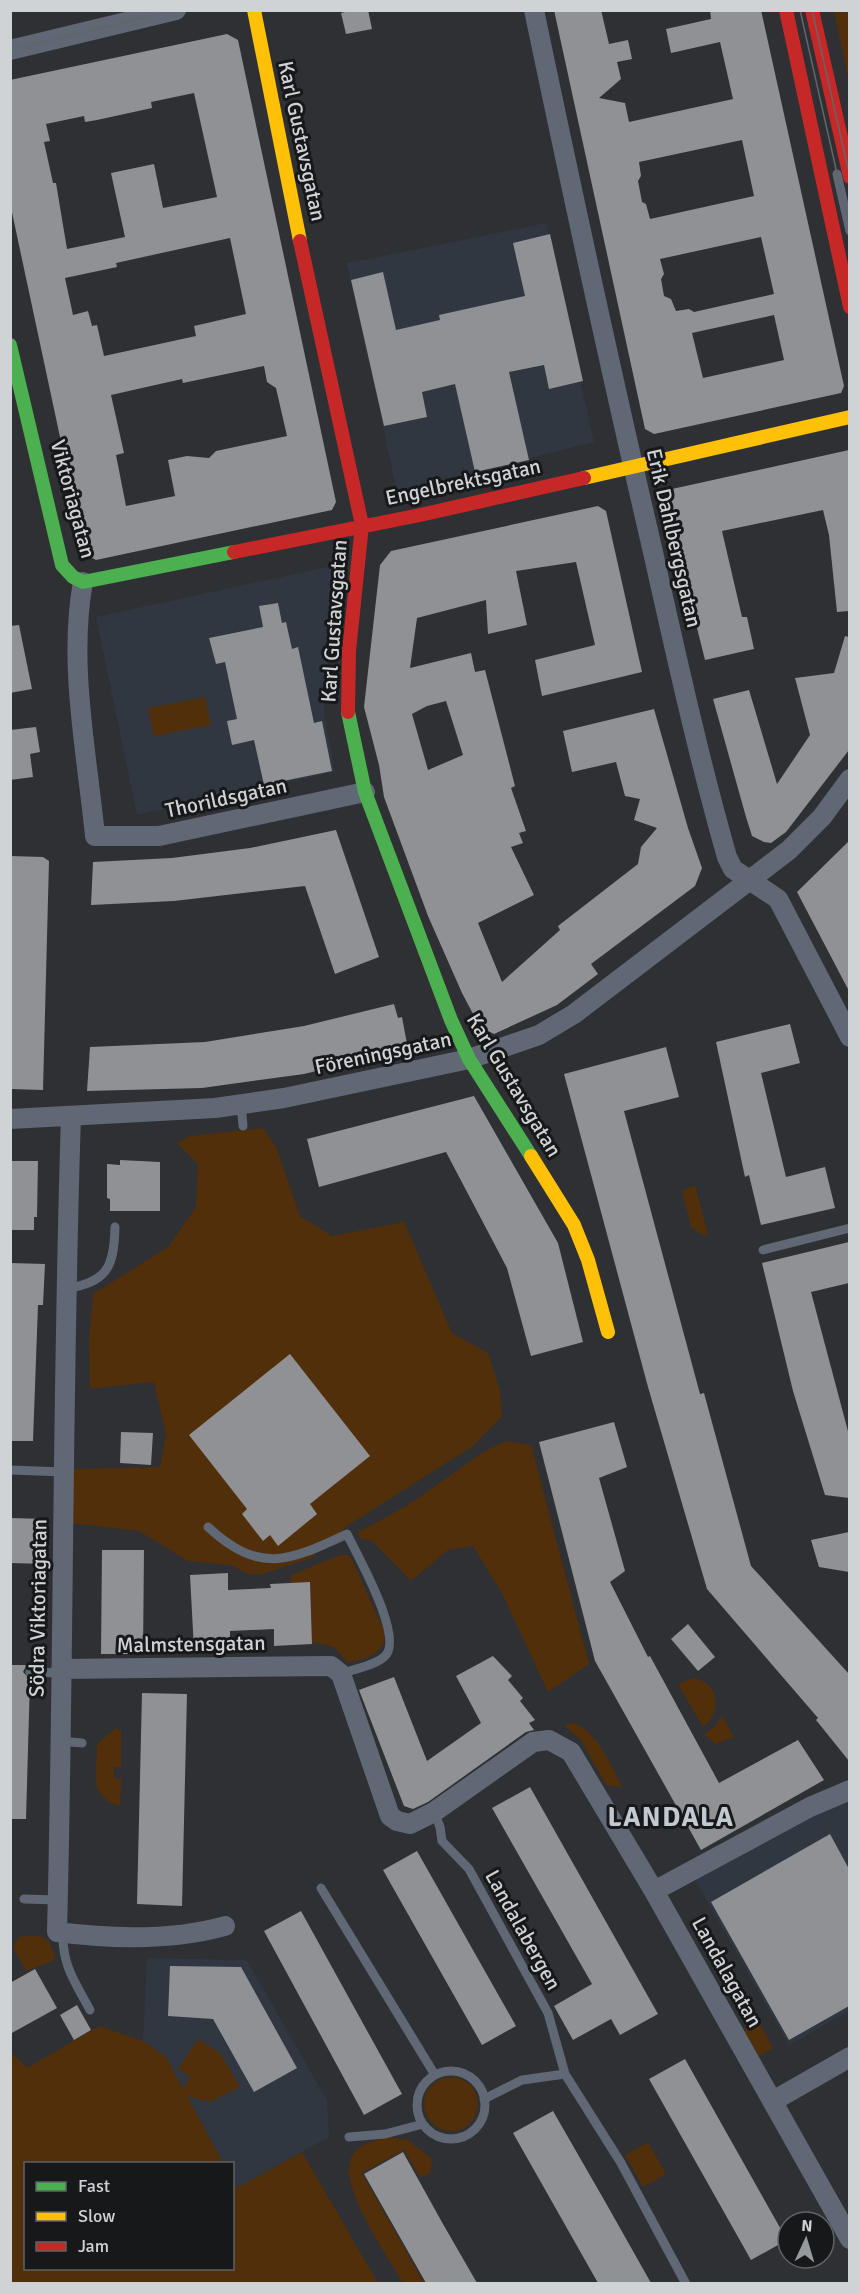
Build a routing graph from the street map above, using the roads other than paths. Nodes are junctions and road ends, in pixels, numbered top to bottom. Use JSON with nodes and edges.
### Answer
{"nodes":[{"id":1,"x":176,"y":10,"type":"edge"},
{"id":2,"x":254,"y":10,"type":"edge"},
{"id":3,"x":534,"y":10,"type":"edge"},
{"id":4,"x":786,"y":10,"type":"edge"},
{"id":5,"x":812,"y":10,"type":"edge"},
{"id":6,"x":10,"y":50,"type":"edge"},
{"id":7,"x":836,"y":168,"type":"dead end"},
{"id":8,"x":849,"y":177,"type":"edge"},
{"id":9,"x":849,"y":231,"type":"edge"},
{"id":10,"x":849,"y":307,"type":"edge"},
{"id":11,"x":10,"y":345,"type":"edge"},
{"id":12,"x":849,"y":417,"type":"edge"},
{"id":13,"x":633,"y":466,"type":"junction"},
{"id":14,"x":362,"y":525,"type":"junction"},
{"id":15,"x":83,"y":582,"type":"junction"},
{"id":16,"x":849,"y":779,"type":"edge"},
{"id":17,"x":365,"y":792,"type":"junction"},
{"id":18,"x":95,"y":836,"type":"joint"},
{"id":19,"x":750,"y":882,"type":"junction"},
{"id":20,"x":849,"y":1037,"type":"edge"},
{"id":21,"x":469,"y":1059,"type":"junction"},
{"id":22,"x":241,"y":1104,"type":"junction"},
{"id":23,"x":71,"y":1116,"type":"junction"},
{"id":24,"x":10,"y":1119,"type":"edge"},
{"id":25,"x":243,"y":1126,"type":"dead end"},
{"id":26,"x":114,"y":1227,"type":"dead end"},
{"id":27,"x":849,"y":1228,"type":"edge"},
{"id":28,"x":763,"y":1250,"type":"dead end"},
{"id":29,"x":65,"y":1289,"type":"junction"},
{"id":30,"x":609,"y":1332,"type":"dead end"},
{"id":31,"x":10,"y":1470,"type":"edge"},
{"id":32,"x":64,"y":1472,"type":"junction"},
{"id":33,"x":208,"y":1527,"type":"dead end"},
{"id":34,"x":61,"y":1671,"type":"junction"},
{"id":35,"x":30,"y":1672,"type":"dead end"},
{"id":36,"x":341,"y":1674,"type":"junction"},
{"id":37,"x":60,"y":1741,"type":"junction"},
{"id":38,"x":82,"y":1743,"type":"dead end"},
{"id":39,"x":849,"y":1790,"type":"edge"},
{"id":40,"x":434,"y":1812,"type":"junction"},
{"id":41,"x":321,"y":1888,"type":"dead end"},
{"id":42,"x":654,"y":1891,"type":"junction"},
{"id":43,"x":24,"y":1899,"type":"dead end"},
{"id":44,"x":58,"y":1900,"type":"junction"},
{"id":45,"x":225,"y":1926,"type":"dead end"},
{"id":46,"x":63,"y":1933,"type":"junction"},
{"id":47,"x":90,"y":2010,"type":"dead end"},
{"id":48,"x":849,"y":2058,"type":"edge"},
{"id":49,"x":565,"y":2074,"type":"junction"},
{"id":50,"x":435,"y":2075,"type":"junction"},
{"id":51,"x":484,"y":2099,"type":"junction"},
{"id":52,"x":773,"y":2101,"type":"junction"},
{"id":53,"x":423,"y":2124,"type":"junction"},
{"id":54,"x":349,"y":2137,"type":"dead end"},
{"id":55,"x":848,"y":2235,"type":"edge"},
{"id":56,"x":686,"y":2283,"type":"edge"}],
"edges":[{"from":1,"to":6,"type":"street"},
{"from":2,"to":14,"type":"street","name":"Karl Gustavsgatan"},
{"from":3,"to":13,"type":"street","name":"Erik Dahlbergsgatan"},
{"from":4,"to":10,"type":"street"},
{"from":5,"to":8,"type":"street"},
{"from":7,"to":9,"type":"lane"},
{"from":11,"to":15,"type":"street","name":"Viktoriagatan"},
{"from":12,"to":13,"type":"street","name":"Engelbrektsgatan"},
{"from":13,"to":14,"type":"street","name":"Engelbrektsgatan"},
{"from":13,"to":19,"type":"street","name":"Erik Dahlbergsgatan"},
{"from":14,"to":15,"type":"street","name":"Engelbrektsgatan"},
{"from":14,"to":17,"type":"street","name":"Karl Gustavsgatan"},
{"from":15,"to":18,"type":"street","name":"Viktoriagatan"},
{"from":16,"to":19,"type":"street","name":"Föreningsgatan"},
{"from":17,"to":18,"type":"street","name":"Thorildsgatan"},
{"from":17,"to":21,"type":"street","name":"Karl Gustavsgatan"},
{"from":19,"to":20,"type":"street","name":"Erik Dahlbergsgatan"},
{"from":19,"to":21,"type":"street","name":"Föreningsgatan"},
{"from":21,"to":22,"type":"street","name":"Föreningsgatan"},
{"from":21,"to":30,"type":"street","name":"Karl Gustavsgatan"},
{"from":22,"to":23,"type":"street","name":"Föreningsgatan"},
{"from":22,"to":25,"type":"lane"},
{"from":23,"to":24,"type":"street","name":"Föreningsgatan"},
{"from":23,"to":29,"type":"street","name":"Södra Viktoriagatan"},
{"from":26,"to":29,"type":"lane"},
{"from":27,"to":28,"type":"lane"},
{"from":29,"to":32,"type":"street","name":"Södra Viktoriagatan"},
{"from":31,"to":32,"type":"lane"},
{"from":32,"to":34,"type":"street","name":"Södra Viktoriagatan"},
{"from":33,"to":36,"type":"lane"},
{"from":34,"to":35,"type":"lane"},
{"from":34,"to":36,"type":"street","name":"Malmstensgatan"},
{"from":34,"to":37,"type":"street","name":"Södra Viktoriagatan"},
{"from":36,"to":40,"type":"street"},
{"from":37,"to":38,"type":"lane"},
{"from":37,"to":44,"type":"street","name":"Södra Viktoriagatan"},
{"from":39,"to":42,"type":"street"},
{"from":40,"to":42,"type":"street","name":"Landalagatan"},
{"from":40,"to":49,"type":"lane","name":"Landalabergen"},
{"from":41,"to":50,"type":"lane"},
{"from":42,"to":52,"type":"street","name":"Landalagatan"},
{"from":43,"to":44,"type":"lane"},
{"from":44,"to":46,"type":"street","name":"Södra Viktoriagatan"},
{"from":45,"to":46,"type":"street"},
{"from":46,"to":47,"type":"lane"},
{"from":48,"to":52,"type":"street"},
{"from":49,"to":51,"type":"lane"},
{"from":49,"to":56,"type":"lane","name":"Landalabergen"},
{"from":50,"to":51,"type":"lane"},
{"from":50,"to":53,"type":"lane"},
{"from":51,"to":53,"type":"lane"},
{"from":52,"to":55,"type":"street","name":"Landalagatan"},
{"from":53,"to":54,"type":"lane"}]}
